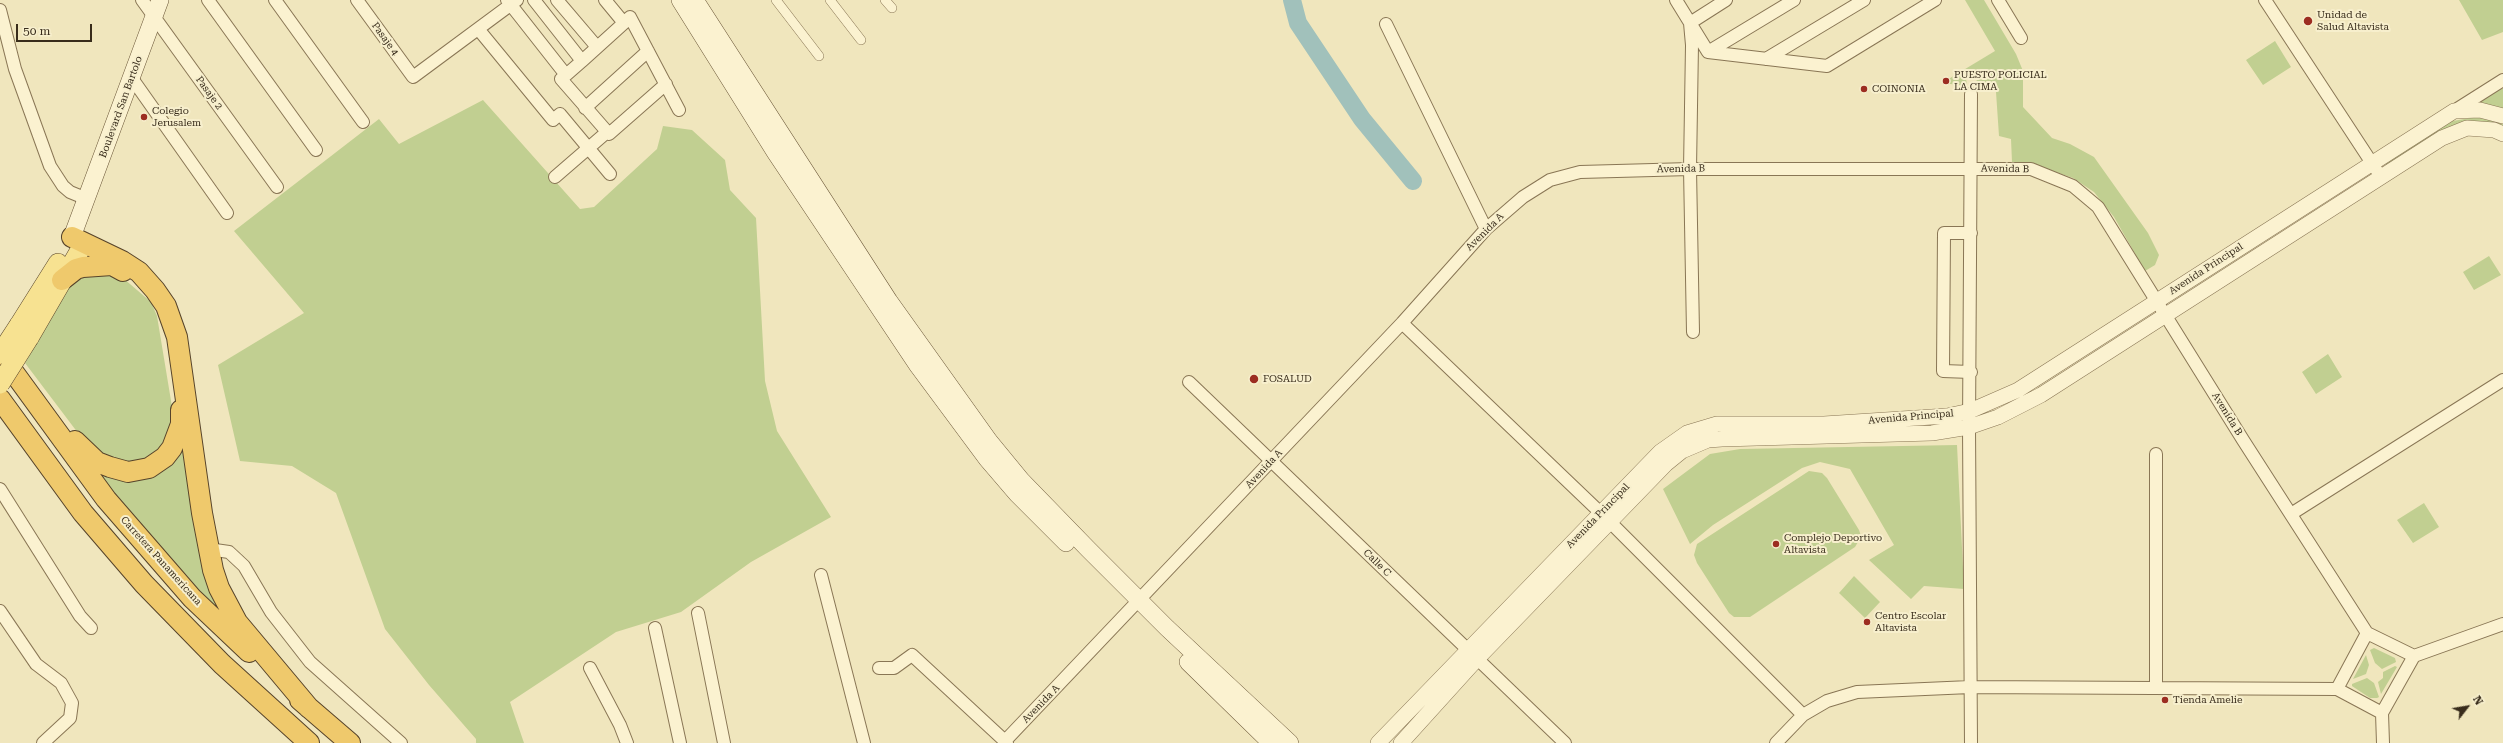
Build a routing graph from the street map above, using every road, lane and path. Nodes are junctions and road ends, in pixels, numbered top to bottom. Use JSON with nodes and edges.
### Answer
{"nodes":[{"id":1,"x":142,"y":0,"type":"edge"},
{"id":2,"x":160,"y":0,"type":"edge"},
{"id":3,"x":208,"y":0,"type":"edge"},
{"id":4,"x":275,"y":0,"type":"edge"},
{"id":5,"x":357,"y":0,"type":"edge"},
{"id":6,"x":534,"y":0,"type":"edge"},
{"id":7,"x":557,"y":0,"type":"edge"},
{"id":8,"x":605,"y":0,"type":"edge"},
{"id":9,"x":680,"y":0,"type":"edge"},
{"id":10,"x":695,"y":0,"type":"edge"},
{"id":11,"x":776,"y":0,"type":"edge"},
{"id":12,"x":830,"y":0,"type":"edge"},
{"id":13,"x":885,"y":0,"type":"edge"},
{"id":14,"x":1676,"y":0,"type":"edge"},
{"id":15,"x":1726,"y":0,"type":"edge"},
{"id":16,"x":1794,"y":0,"type":"edge"},
{"id":17,"x":1864,"y":0,"type":"edge"},
{"id":18,"x":1935,"y":0,"type":"edge"},
{"id":19,"x":1998,"y":0,"type":"edge"},
{"id":20,"x":2265,"y":0,"type":"edge"},
{"id":21,"x":512,"y":2,"type":"edge"},
{"id":22,"x":892,"y":8,"type":"dead end"},
{"id":23,"x":0,"y":10,"type":"edge"},
{"id":24,"x":154,"y":16,"type":"junction"},
{"id":25,"x":624,"y":23,"type":"junction"},
{"id":26,"x":1690,"y":23,"type":"junction"},
{"id":27,"x":1386,"y":24,"type":"dead end"},
{"id":28,"x":479,"y":30,"type":"junction"},
{"id":29,"x":2021,"y":38,"type":"dead end"},
{"id":30,"x":861,"y":40,"type":"dead end"},
{"id":31,"x":597,"y":47,"type":"junction"},
{"id":32,"x":648,"y":51,"type":"junction"},
{"id":33,"x":1708,"y":52,"type":"junction"},
{"id":34,"x":819,"y":56,"type":"dead end"},
{"id":35,"x":1766,"y":59,"type":"junction"},
{"id":36,"x":582,"y":61,"type":"junction"},
{"id":37,"x":566,"y":75,"type":"junction"},
{"id":38,"x":131,"y":77,"type":"junction"},
{"id":39,"x":2503,"y":80,"type":"edge"},
{"id":40,"x":666,"y":84,"type":"junction"},
{"id":41,"x":1971,"y":94,"type":"dead end"},
{"id":42,"x":584,"y":108,"type":"junction"},
{"id":43,"x":679,"y":110,"type":"dead end"},
{"id":44,"x":2454,"y":111,"type":"junction"},
{"id":45,"x":2503,"y":116,"type":"edge"},
{"id":46,"x":363,"y":122,"type":"dead end"},
{"id":47,"x":607,"y":132,"type":"junction"},
{"id":48,"x":2503,"y":134,"type":"edge"},
{"id":49,"x":588,"y":148,"type":"junction"},
{"id":50,"x":316,"y":150,"type":"dead end"},
{"id":51,"x":2371,"y":163,"type":"junction"},
{"id":52,"x":1690,"y":169,"type":"junction"},
{"id":53,"x":1971,"y":169,"type":"junction"},
{"id":54,"x":610,"y":174,"type":"dead end"},
{"id":55,"x":555,"y":177,"type":"dead end"},
{"id":56,"x":2380,"y":177,"type":"junction"},
{"id":57,"x":277,"y":187,"type":"dead end"},
{"id":58,"x":1523,"y":197,"type":"joint"},
{"id":59,"x":85,"y":206,"type":"junction"},
{"id":60,"x":227,"y":213,"type":"dead end"},
{"id":61,"x":1486,"y":229,"type":"junction"},
{"id":62,"x":1971,"y":233,"type":"junction"},
{"id":63,"x":76,"y":243,"type":"junction"},
{"id":64,"x":112,"y":265,"type":"junction"},
{"id":65,"x":62,"y":280,"type":"junction"},
{"id":66,"x":2156,"y":300,"type":"junction"},
{"id":67,"x":2166,"y":316,"type":"junction"},
{"id":68,"x":1402,"y":323,"type":"junction"},
{"id":69,"x":24,"y":332,"type":"junction"},
{"id":70,"x":1693,"y":332,"type":"dead end"},
{"id":71,"x":0,"y":354,"type":"edge"},
{"id":72,"x":1971,"y":372,"type":"junction"},
{"id":73,"x":2503,"y":380,"type":"edge"},
{"id":74,"x":1189,"y":382,"type":"dead end"},
{"id":75,"x":0,"y":384,"type":"edge"},
{"id":76,"x":31,"y":397,"type":"junction"},
{"id":77,"x":0,"y":399,"type":"edge"},
{"id":78,"x":1970,"y":411,"type":"junction"},
{"id":79,"x":1969,"y":427,"type":"junction"},
{"id":80,"x":2156,"y":454,"type":"dead end"},
{"id":81,"x":1271,"y":461,"type":"junction"},
{"id":82,"x":0,"y":489,"type":"edge"},
{"id":83,"x":2291,"y":514,"type":"junction"},
{"id":84,"x":1605,"y":518,"type":"junction"},
{"id":85,"x":208,"y":549,"type":"junction"},
{"id":86,"x":821,"y":575,"type":"dead end"},
{"id":87,"x":1137,"y":604,"type":"junction"},
{"id":88,"x":0,"y":611,"type":"edge"},
{"id":89,"x":698,"y":613,"type":"dead end"},
{"id":90,"x":2503,"y":624,"type":"edge"},
{"id":91,"x":91,"y":628,"type":"dead end"},
{"id":92,"x":655,"y":628,"type":"dead end"},
{"id":93,"x":2367,"y":633,"type":"junction"},
{"id":94,"x":1473,"y":654,"type":"junction"},
{"id":95,"x":2414,"y":656,"type":"junction"},
{"id":96,"x":590,"y":668,"type":"dead end"},
{"id":97,"x":879,"y":668,"type":"dead end"},
{"id":98,"x":1970,"y":687,"type":"junction"},
{"id":99,"x":2156,"y":688,"type":"junction"},
{"id":100,"x":2337,"y":689,"type":"junction"},
{"id":101,"x":2382,"y":712,"type":"junction"},
{"id":102,"x":315,"y":713,"type":"junction"},
{"id":103,"x":1803,"y":715,"type":"junction"},
{"id":104,"x":307,"y":742,"type":"edge"},
{"id":105,"x":1006,"y":742,"type":"edge"},
{"id":106,"x":43,"y":743,"type":"edge"},
{"id":107,"x":350,"y":743,"type":"edge"},
{"id":108,"x":401,"y":743,"type":"edge"},
{"id":109,"x":626,"y":743,"type":"edge"},
{"id":110,"x":680,"y":743,"type":"edge"},
{"id":111,"x":724,"y":743,"type":"edge"},
{"id":112,"x":864,"y":743,"type":"edge"},
{"id":113,"x":1271,"y":743,"type":"edge"},
{"id":114,"x":1290,"y":743,"type":"edge"},
{"id":115,"x":1378,"y":743,"type":"edge"},
{"id":116,"x":1401,"y":743,"type":"edge"},
{"id":117,"x":1566,"y":743,"type":"edge"},
{"id":118,"x":1776,"y":743,"type":"edge"},
{"id":119,"x":1971,"y":743,"type":"edge"},
{"id":120,"x":2382,"y":743,"type":"edge"}],
"edges":[{"from":1,"to":24,"type":"street","name":"Pasaje 2"},
{"from":2,"to":24,"type":"main road","name":"Boulevard San Bartolo"},
{"from":3,"to":50,"type":"street"},
{"from":4,"to":46,"type":"street"},
{"from":5,"to":28,"type":"street","name":"Pasaje 4"},
{"from":6,"to":36,"type":"street"},
{"from":7,"to":31,"type":"street"},
{"from":8,"to":25,"type":"street"},
{"from":9,"to":87,"type":"main road"},
{"from":10,"to":87,"type":"main road"},
{"from":11,"to":34,"type":"street"},
{"from":12,"to":30,"type":"street"},
{"from":13,"to":22,"type":"street"},
{"from":14,"to":26,"type":"street"},
{"from":15,"to":26,"type":"street"},
{"from":16,"to":33,"type":"street"},
{"from":17,"to":35,"type":"street"},
{"from":18,"to":35,"type":"street"},
{"from":19,"to":29,"type":"street"},
{"from":20,"to":51,"type":"street"},
{"from":21,"to":28,"type":"street"},
{"from":21,"to":37,"type":"street"},
{"from":23,"to":59,"type":"street"},
{"from":24,"to":38,"type":"main road","name":"Boulevard San Bartolo"},
{"from":24,"to":57,"type":"street","name":"Pasaje 2"},
{"from":25,"to":31,"type":"street"},
{"from":25,"to":32,"type":"street"},
{"from":26,"to":33,"type":"street"},
{"from":26,"to":52,"type":"street"},
{"from":27,"to":61,"type":"street"},
{"from":28,"to":49,"type":"street"},
{"from":31,"to":36,"type":"street"},
{"from":32,"to":40,"type":"street"},
{"from":32,"to":42,"type":"street"},
{"from":33,"to":35,"type":"street"},
{"from":36,"to":37,"type":"street"},
{"from":37,"to":42,"type":"street"},
{"from":38,"to":59,"type":"main road","name":"Boulevard San Bartolo"},
{"from":38,"to":60,"type":"street"},
{"from":39,"to":44,"type":"street","name":"Avenida Principal"},
{"from":40,"to":43,"type":"street"},
{"from":40,"to":47,"type":"street"},
{"from":41,"to":53,"type":"street"},
{"from":42,"to":47,"type":"street"},
{"from":44,"to":45,"type":"street"},
{"from":44,"to":51,"type":"street","name":"Avenida Principal"},
{"from":47,"to":49,"type":"street"},
{"from":48,"to":56,"type":"street","name":"Avenida Principal"},
{"from":49,"to":54,"type":"street"},
{"from":49,"to":55,"type":"street"},
{"from":51,"to":56,"type":"street"},
{"from":51,"to":66,"type":"street","name":"Avenida Principal"},
{"from":52,"to":53,"type":"street","name":"Avenida B"},
{"from":52,"to":58,"type":"street","name":"Avenida B"},
{"from":52,"to":70,"type":"street"},
{"from":53,"to":62,"type":"street"},
{"from":53,"to":66,"type":"street","name":"Avenida B"},
{"from":56,"to":67,"type":"street","name":"Avenida Principal"},
{"from":58,"to":61,"type":"street","name":"Avenida A"},
{"from":59,"to":63,"type":"main road","name":"Boulevard San Bartolo"},
{"from":61,"to":68,"type":"street","name":"Avenida A"},
{"from":62,"to":72,"type":"street"},
{"from":62,"to":72,"type":"street"},
{"from":63,"to":64,"type":"highway"},
{"from":63,"to":65,"type":"main road"},
{"from":63,"to":69,"type":"main road"},
{"from":63,"to":85,"type":"highway"},
{"from":64,"to":65,"type":"highway"},
{"from":64,"to":76,"type":"highway"},
{"from":65,"to":69,"type":"main road"},
{"from":66,"to":67,"type":"street","name":"Avenida B"},
{"from":66,"to":78,"type":"street","name":"Avenida Principal"},
{"from":67,"to":79,"type":"street","name":"Avenida Principal"},
{"from":67,"to":83,"type":"street","name":"Avenida B"},
{"from":68,"to":81,"type":"street","name":"Avenida A"},
{"from":68,"to":84,"type":"street"},
{"from":69,"to":71,"type":"main road","bridge":true},
{"from":69,"to":75,"type":"main road","bridge":true},
{"from":71,"to":76,"type":"highway","name":"Carretera Panamericana"},
{"from":72,"to":78,"type":"street"},
{"from":73,"to":83,"type":"street"},
{"from":74,"to":81,"type":"street","name":"Calle C"},
{"from":76,"to":102,"type":"highway","name":"Carretera Panamericana"},
{"from":77,"to":104,"type":"highway"},
{"from":78,"to":79,"type":"street"},
{"from":78,"to":84,"type":"street","name":"Avenida Principal"},
{"from":79,"to":84,"type":"street","name":"Avenida Principal"},
{"from":79,"to":98,"type":"street"},
{"from":80,"to":99,"type":"street"},
{"from":81,"to":87,"type":"street","name":"Avenida A"},
{"from":81,"to":94,"type":"street","name":"Calle C"},
{"from":82,"to":91,"type":"street"},
{"from":83,"to":93,"type":"street","name":"Avenida B"},
{"from":84,"to":94,"type":"street","name":"Avenida Principal"},
{"from":84,"to":103,"type":"street"},
{"from":85,"to":102,"type":"highway"},
{"from":85,"to":108,"type":"street"},
{"from":86,"to":112,"type":"street"},
{"from":87,"to":105,"type":"street","name":"Avenida A"},
{"from":87,"to":113,"type":"main road"},
{"from":87,"to":114,"type":"main road"},
{"from":88,"to":106,"type":"street"},
{"from":89,"to":111,"type":"street"},
{"from":90,"to":95,"type":"street"},
{"from":92,"to":110,"type":"street"},
{"from":93,"to":95,"type":"street"},
{"from":93,"to":100,"type":"street"},
{"from":94,"to":115,"type":"street","name":"Avenida Principal"},
{"from":94,"to":116,"type":"street","name":"Avenida Principal"},
{"from":94,"to":117,"type":"street","name":"Calle C"},
{"from":95,"to":101,"type":"street"},
{"from":96,"to":109,"type":"street"},
{"from":97,"to":105,"type":"street"},
{"from":98,"to":99,"type":"street"},
{"from":98,"to":103,"type":"street"},
{"from":98,"to":119,"type":"street"},
{"from":99,"to":100,"type":"street"},
{"from":100,"to":101,"type":"street"},
{"from":101,"to":120,"type":"street"},
{"from":102,"to":104,"type":"highway"},
{"from":102,"to":107,"type":"highway","name":"Carretera Panamericana"},
{"from":103,"to":118,"type":"street"}]}
